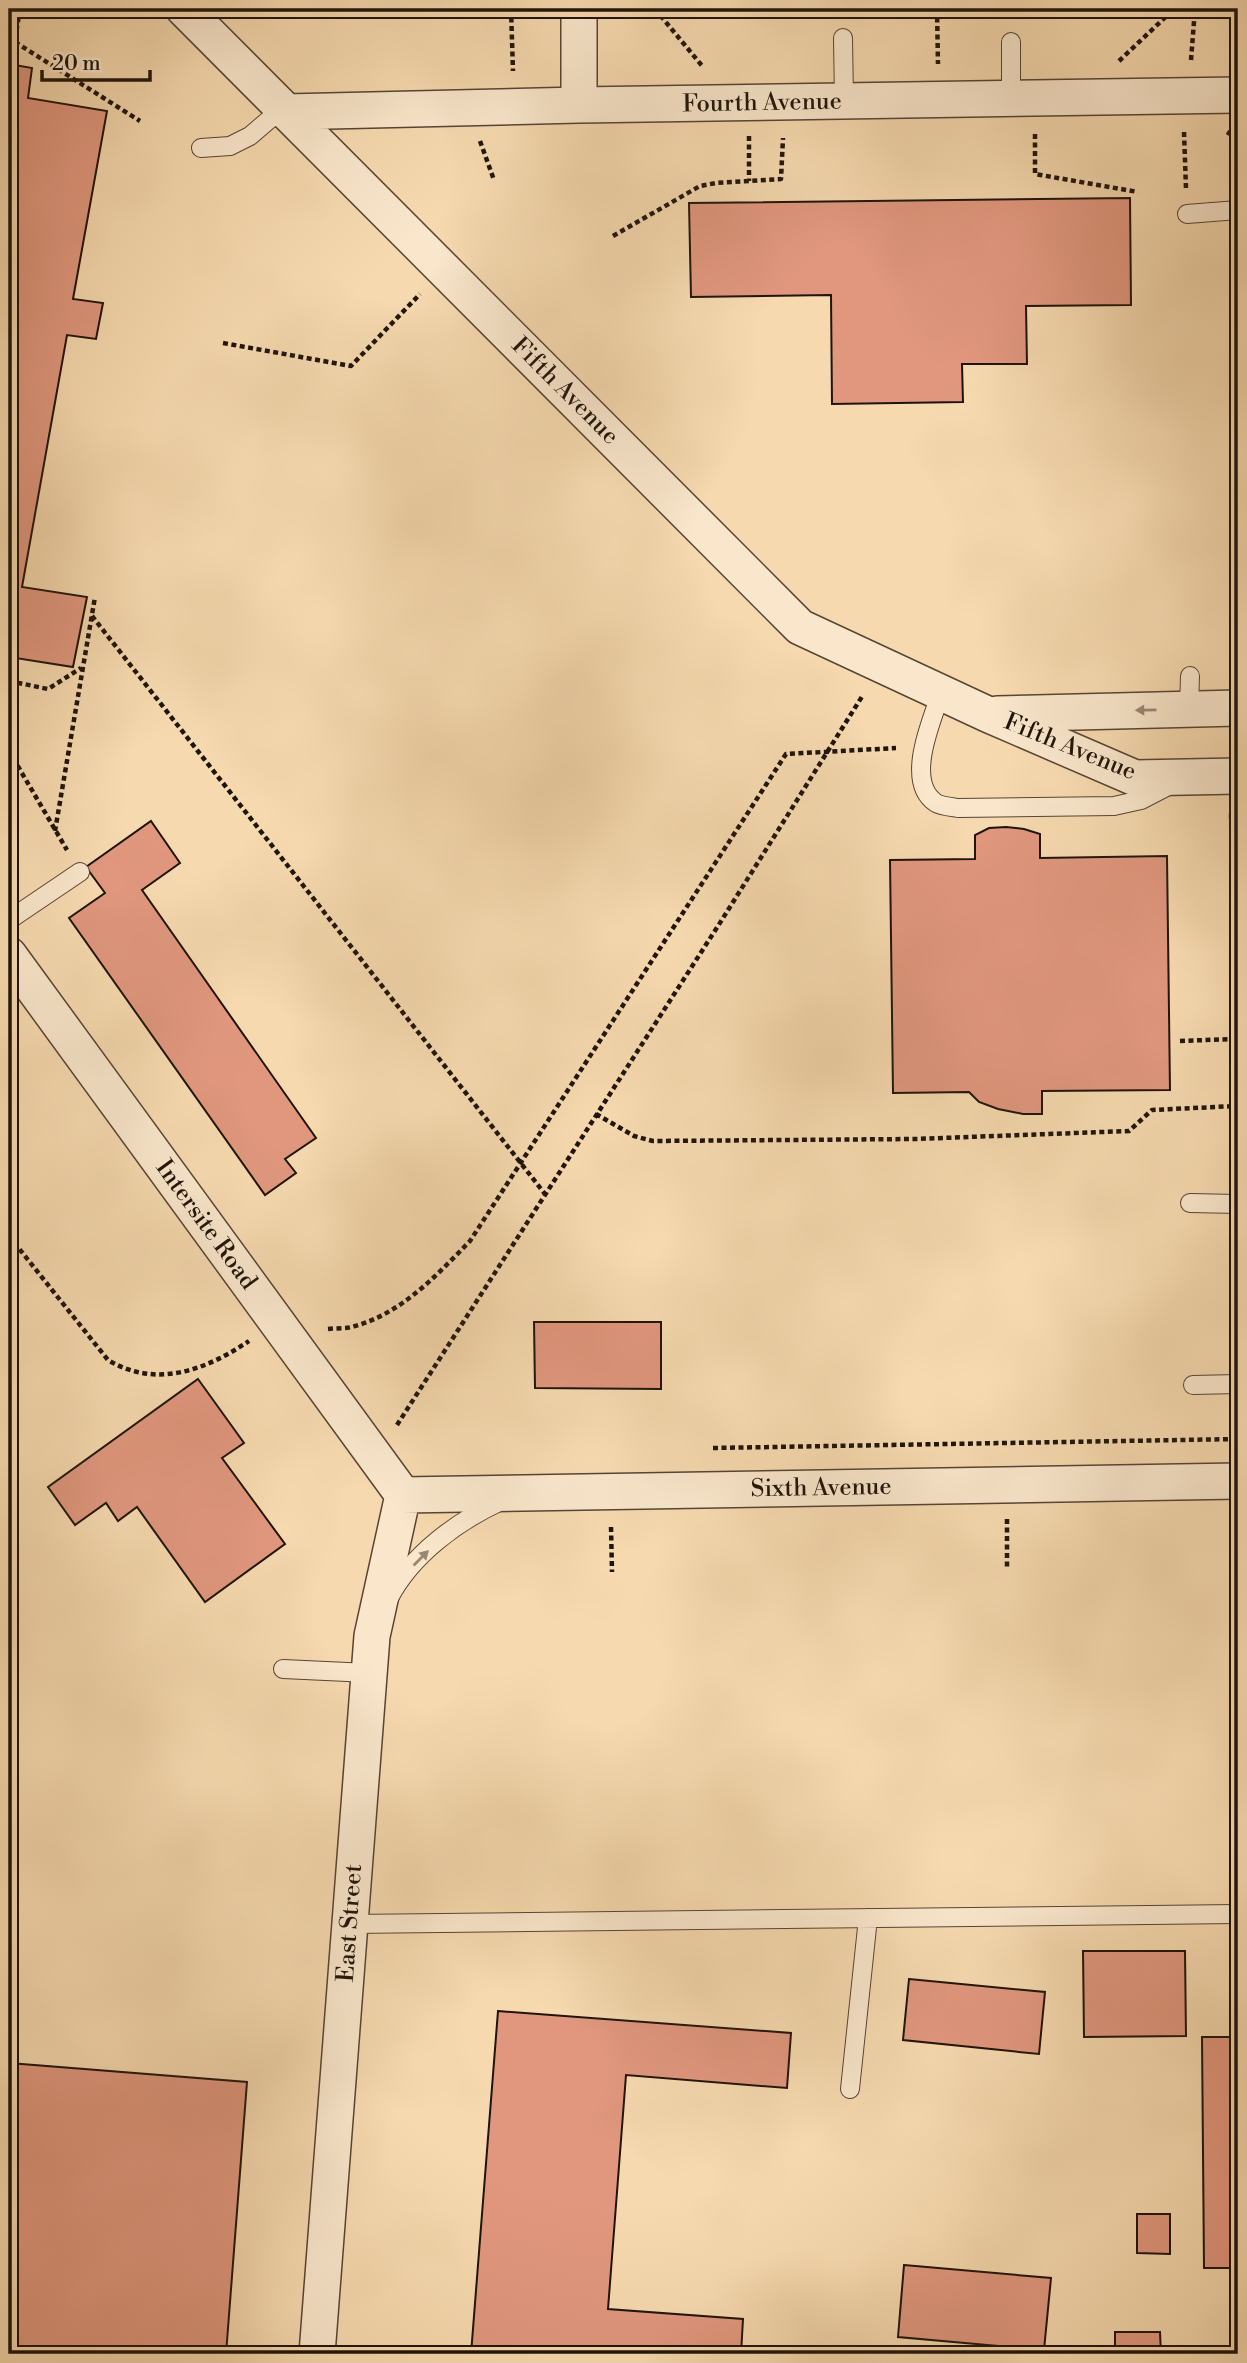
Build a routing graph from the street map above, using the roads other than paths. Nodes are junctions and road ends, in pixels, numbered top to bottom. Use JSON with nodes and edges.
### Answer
{"nodes":[{"id":1,"x":184,"y":9,"type":"edge"},
{"id":2,"x":579,"y":9,"type":"edge"},
{"id":3,"x":843,"y":38,"type":"dead end"},
{"id":4,"x":1011,"y":42,"type":"dead end"},
{"id":5,"x":1238,"y":95,"type":"edge"},
{"id":6,"x":1012,"y":99,"type":"junction"},
{"id":7,"x":844,"y":101,"type":"junction"},
{"id":8,"x":579,"y":105,"type":"junction"},
{"id":9,"x":286,"y":112,"type":"junction"},
{"id":10,"x":201,"y":148,"type":"dead end"},
{"id":11,"x":1238,"y":210,"type":"edge"},
{"id":12,"x":1187,"y":214,"type":"dead end"},
{"id":13,"x":941,"y":692,"type":"junction"},
{"id":14,"x":1238,"y":708,"type":"edge"},
{"id":15,"x":987,"y":714,"type":"junction"},
{"id":16,"x":1238,"y":776,"type":"edge"},
{"id":17,"x":1187,"y":777,"type":"junction"},
{"id":18,"x":80,"y":872,"type":"road end"},
{"id":19,"x":9,"y":920,"type":"edge"},
{"id":20,"x":9,"y":955,"type":"edge"},
{"id":21,"x":1190,"y":1203,"type":"dead end"},
{"id":22,"x":1238,"y":1204,"type":"edge"},
{"id":23,"x":1238,"y":1384,"type":"edge"},
{"id":24,"x":1193,"y":1385,"type":"dead end"},
{"id":25,"x":1238,"y":1481,"type":"edge"},
{"id":26,"x":521,"y":1493,"type":"junction"},
{"id":27,"x":403,"y":1495,"type":"junction"},
{"id":28,"x":372,"y":1636,"type":"junction"},
{"id":29,"x":283,"y":1669,"type":"dead end"},
{"id":30,"x":369,"y":1674,"type":"junction"},
{"id":31,"x":1238,"y":1914,"type":"edge"},
{"id":32,"x":867,"y":1919,"type":"junction"},
{"id":33,"x":350,"y":1924,"type":"junction"},
{"id":34,"x":850,"y":2089,"type":"dead end"},
{"id":35,"x":317,"y":2354,"type":"edge"}],
"edges":[{"from":1,"to":9,"type":"street","name":"Fifth Avenue"},
{"from":2,"to":8,"type":"street"},
{"from":3,"to":7,"type":"lane"},
{"from":4,"to":6,"type":"lane"},
{"from":5,"to":6,"type":"street","name":"Fourth Avenue"},
{"from":6,"to":7,"type":"street","name":"Fourth Avenue"},
{"from":7,"to":8,"type":"street","name":"Fourth Avenue"},
{"from":8,"to":9,"type":"street","name":"Fourth Avenue"},
{"from":9,"to":10,"type":"lane"},
{"from":9,"to":13,"type":"street","name":"Fifth Avenue"},
{"from":11,"to":12,"type":"lane"},
{"from":13,"to":15,"type":"street","name":"Fifth Avenue"},
{"from":13,"to":17,"type":"lane"},
{"from":14,"to":15,"type":"street","name":"Fifth Avenue","one_way":true},
{"from":15,"to":17,"type":"street","name":"Fifth Avenue"},
{"from":16,"to":17,"type":"street","name":"Fifth Avenue"},
{"from":18,"to":19,"type":"lane"},
{"from":20,"to":27,"type":"street","name":"Intersite Road"},
{"from":21,"to":22,"type":"lane"},
{"from":23,"to":24,"type":"lane"},
{"from":25,"to":26,"type":"street","name":"Sixth Avenue"},
{"from":26,"to":27,"type":"street","name":"Sixth Avenue"},
{"from":28,"to":26,"type":"lane","one_way":true},
{"from":27,"to":28,"type":"street","name":"East Street"},
{"from":28,"to":30,"type":"street","name":"East Street"},
{"from":29,"to":30,"type":"lane"},
{"from":30,"to":33,"type":"street","name":"East Street"},
{"from":31,"to":32,"type":"lane"},
{"from":32,"to":33,"type":"lane"},
{"from":32,"to":34,"type":"lane"},
{"from":33,"to":35,"type":"street","name":"East Street"}]}
